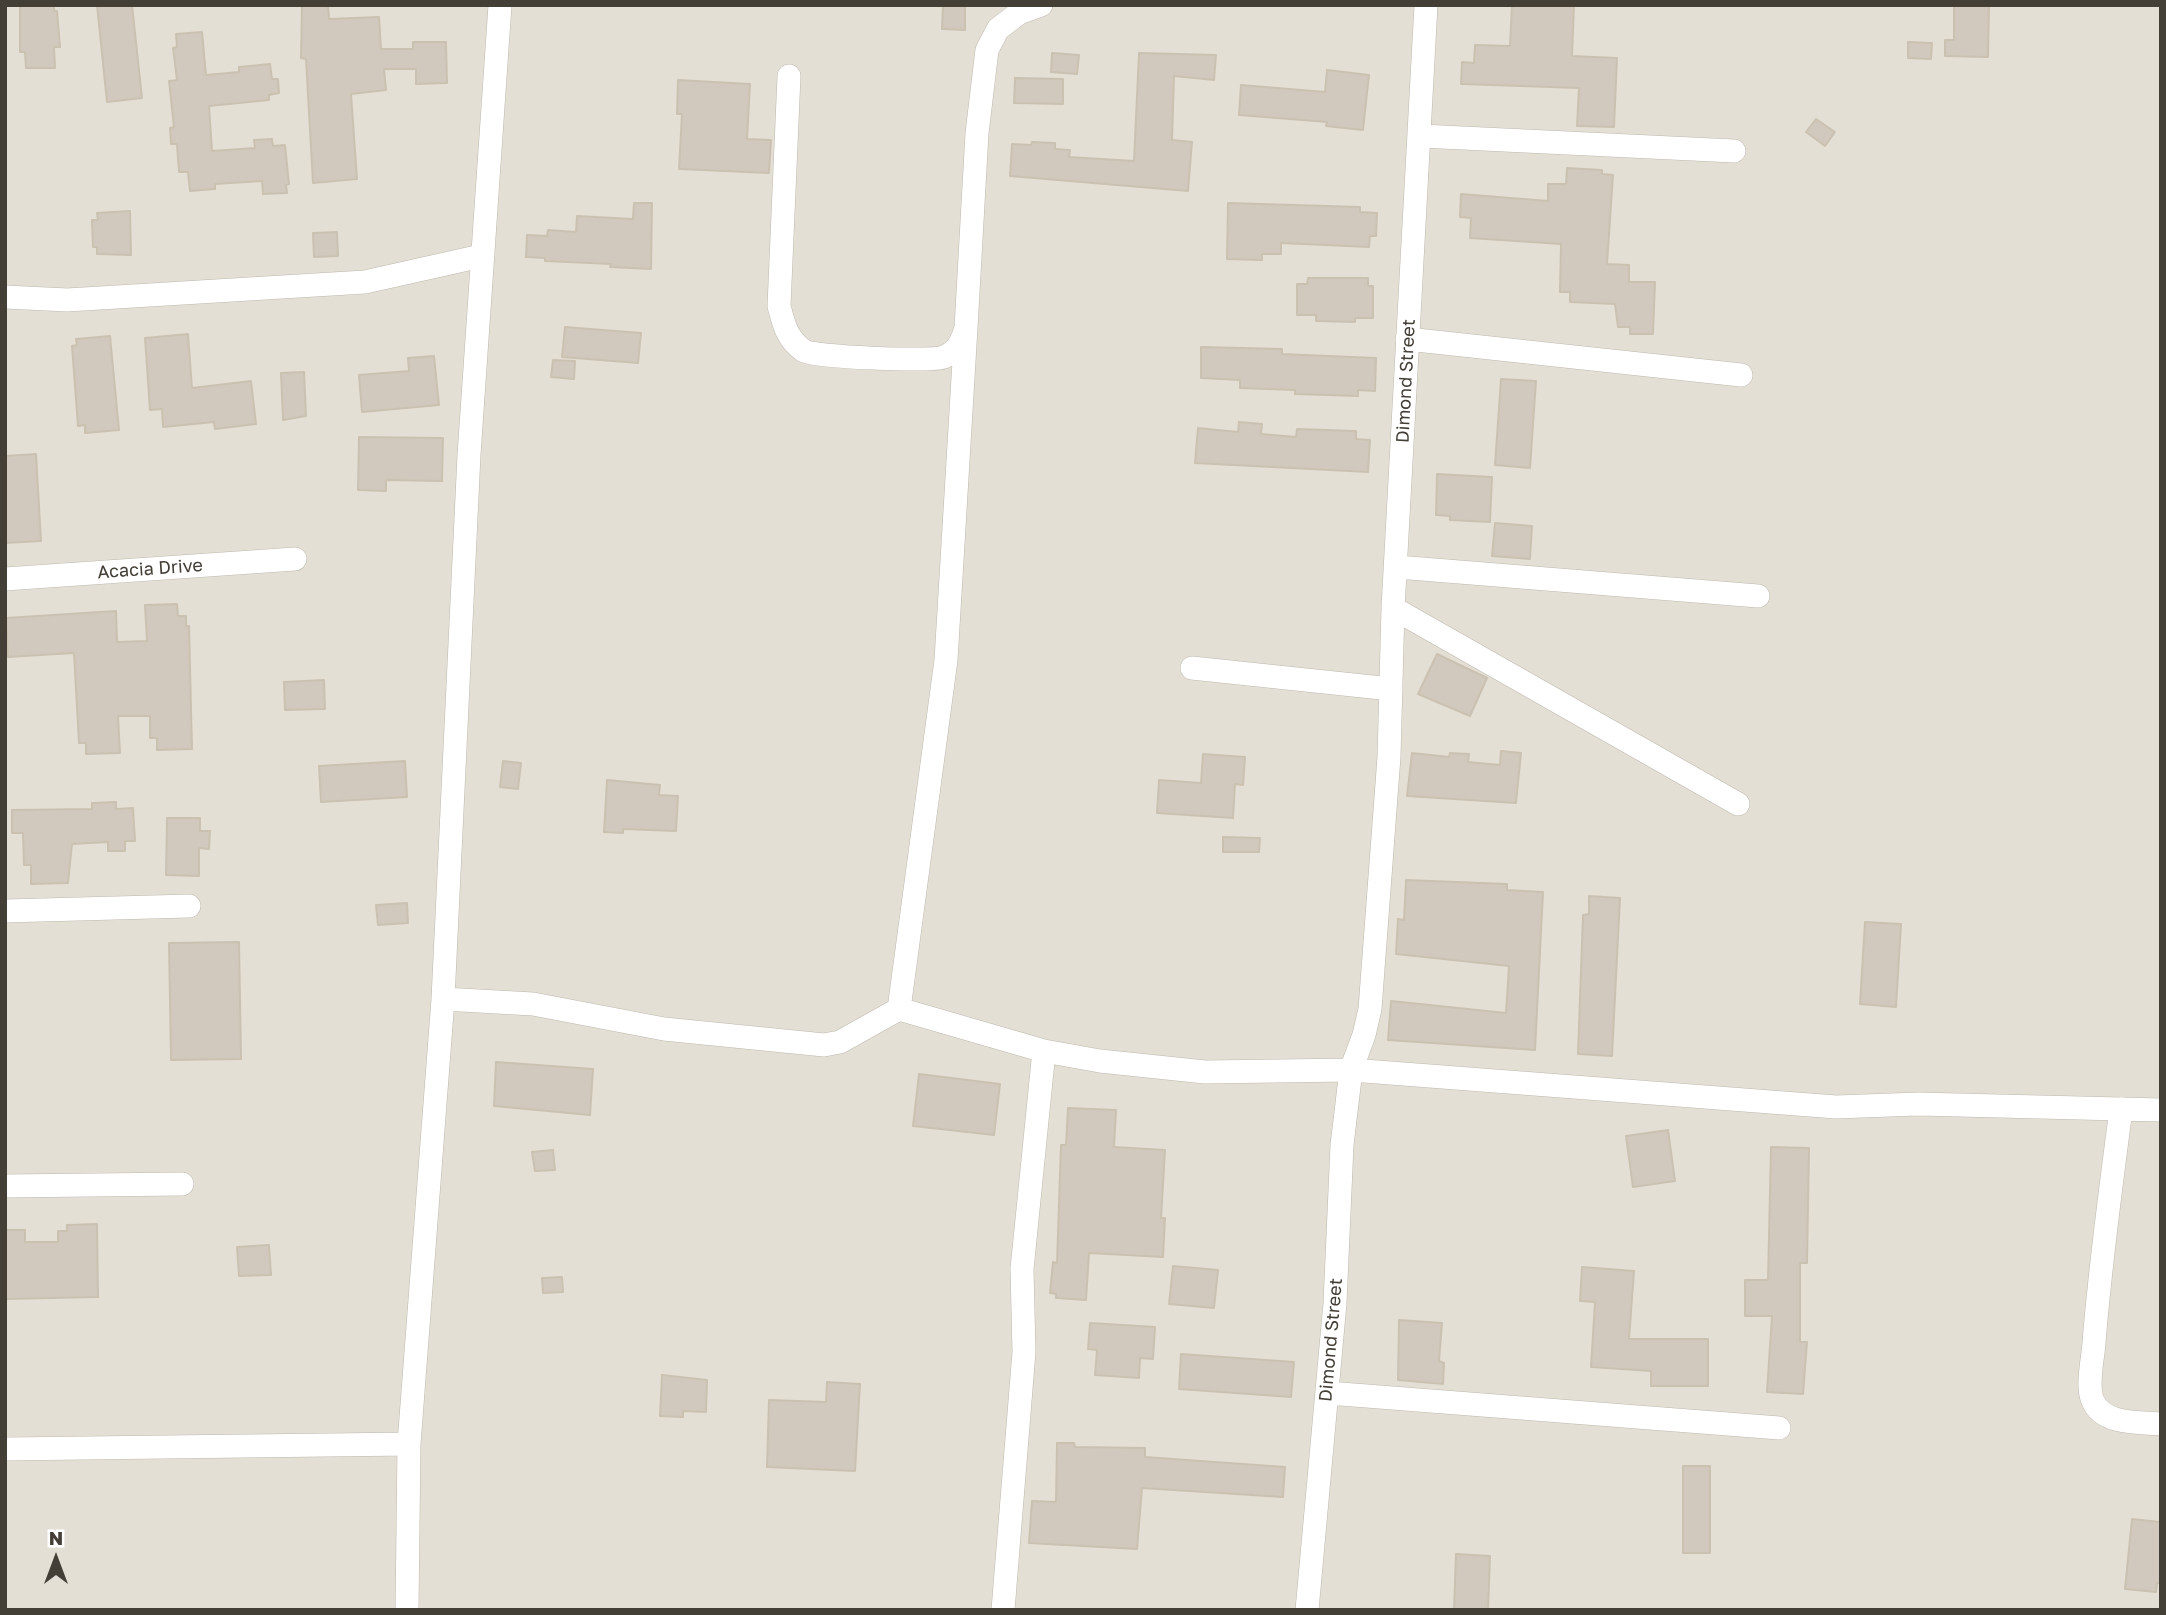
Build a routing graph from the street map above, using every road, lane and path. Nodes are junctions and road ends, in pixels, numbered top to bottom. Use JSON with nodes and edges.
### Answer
{"nodes":[{"id":1,"x":500,"y":5,"type":"edge"},
{"id":2,"x":1041,"y":5,"type":"edge"},
{"id":3,"x":1426,"y":5,"type":"edge"},
{"id":4,"x":789,"y":76,"type":"dead end"},
{"id":5,"x":1421,"y":136,"type":"junction"},
{"id":6,"x":1734,"y":151,"type":"dead end"},
{"id":7,"x":481,"y":256,"type":"junction"},
{"id":8,"x":5,"y":297,"type":"edge"},
{"id":9,"x":966,"y":328,"type":"junction"},
{"id":10,"x":1407,"y":339,"type":"junction"},
{"id":11,"x":1741,"y":375,"type":"dead end"},
{"id":12,"x":295,"y":559,"type":"dead end"},
{"id":13,"x":1397,"y":567,"type":"junction"},
{"id":14,"x":5,"y":579,"type":"edge"},
{"id":15,"x":1758,"y":596,"type":"dead end"},
{"id":16,"x":1393,"y":608,"type":"junction"},
{"id":17,"x":1192,"y":668,"type":"dead end"},
{"id":18,"x":1391,"y":689,"type":"junction"},
{"id":19,"x":1738,"y":804,"type":"dead end"},
{"id":20,"x":189,"y":906,"type":"dead end"},
{"id":21,"x":5,"y":911,"type":"edge"},
{"id":22,"x":443,"y":999,"type":"junction"},
{"id":23,"x":899,"y":1009,"type":"junction"},
{"id":24,"x":1044,"y":1051,"type":"junction"},
{"id":25,"x":1351,"y":1070,"type":"junction"},
{"id":26,"x":2121,"y":1109,"type":"junction"},
{"id":27,"x":2161,"y":1110,"type":"edge"},
{"id":28,"x":183,"y":1184,"type":"dead end"},
{"id":29,"x":5,"y":1185,"type":"edge"},
{"id":30,"x":1328,"y":1393,"type":"junction"},
{"id":31,"x":2161,"y":1424,"type":"edge"},
{"id":32,"x":1779,"y":1428,"type":"dead end"},
{"id":33,"x":409,"y":1444,"type":"junction"},
{"id":34,"x":5,"y":1449,"type":"edge"},
{"id":35,"x":407,"y":1610,"type":"edge"},
{"id":36,"x":1003,"y":1610,"type":"edge"},
{"id":37,"x":1307,"y":1610,"type":"edge"}],
"edges":[{"from":1,"to":7,"type":"street"},
{"from":2,"to":9,"type":"street"},
{"from":3,"to":5,"type":"street","name":"Dimond Street"},
{"from":4,"to":9,"type":"street"},
{"from":5,"to":6,"type":"street"},
{"from":5,"to":10,"type":"street","name":"Dimond Street"},
{"from":7,"to":8,"type":"street"},
{"from":7,"to":22,"type":"street"},
{"from":9,"to":23,"type":"street"},
{"from":10,"to":11,"type":"street"},
{"from":10,"to":13,"type":"street","name":"Dimond Street"},
{"from":12,"to":14,"type":"street","name":"Acacia Drive"},
{"from":13,"to":15,"type":"street"},
{"from":13,"to":16,"type":"street","name":"Dimond Street"},
{"from":16,"to":18,"type":"street","name":"Dimond Street"},
{"from":16,"to":19,"type":"street"},
{"from":17,"to":18,"type":"street"},
{"from":18,"to":25,"type":"street","name":"Dimond Street"},
{"from":20,"to":21,"type":"street"},
{"from":22,"to":23,"type":"street"},
{"from":22,"to":33,"type":"street"},
{"from":23,"to":24,"type":"street"},
{"from":24,"to":25,"type":"street"},
{"from":24,"to":36,"type":"street"},
{"from":25,"to":26,"type":"street"},
{"from":25,"to":30,"type":"street","name":"Dimond Street"},
{"from":26,"to":27,"type":"street"},
{"from":26,"to":31,"type":"street"},
{"from":28,"to":29,"type":"street"},
{"from":30,"to":32,"type":"street"},
{"from":30,"to":37,"type":"street","name":"Dimond Street"},
{"from":33,"to":34,"type":"street"},
{"from":33,"to":35,"type":"street"}]}
